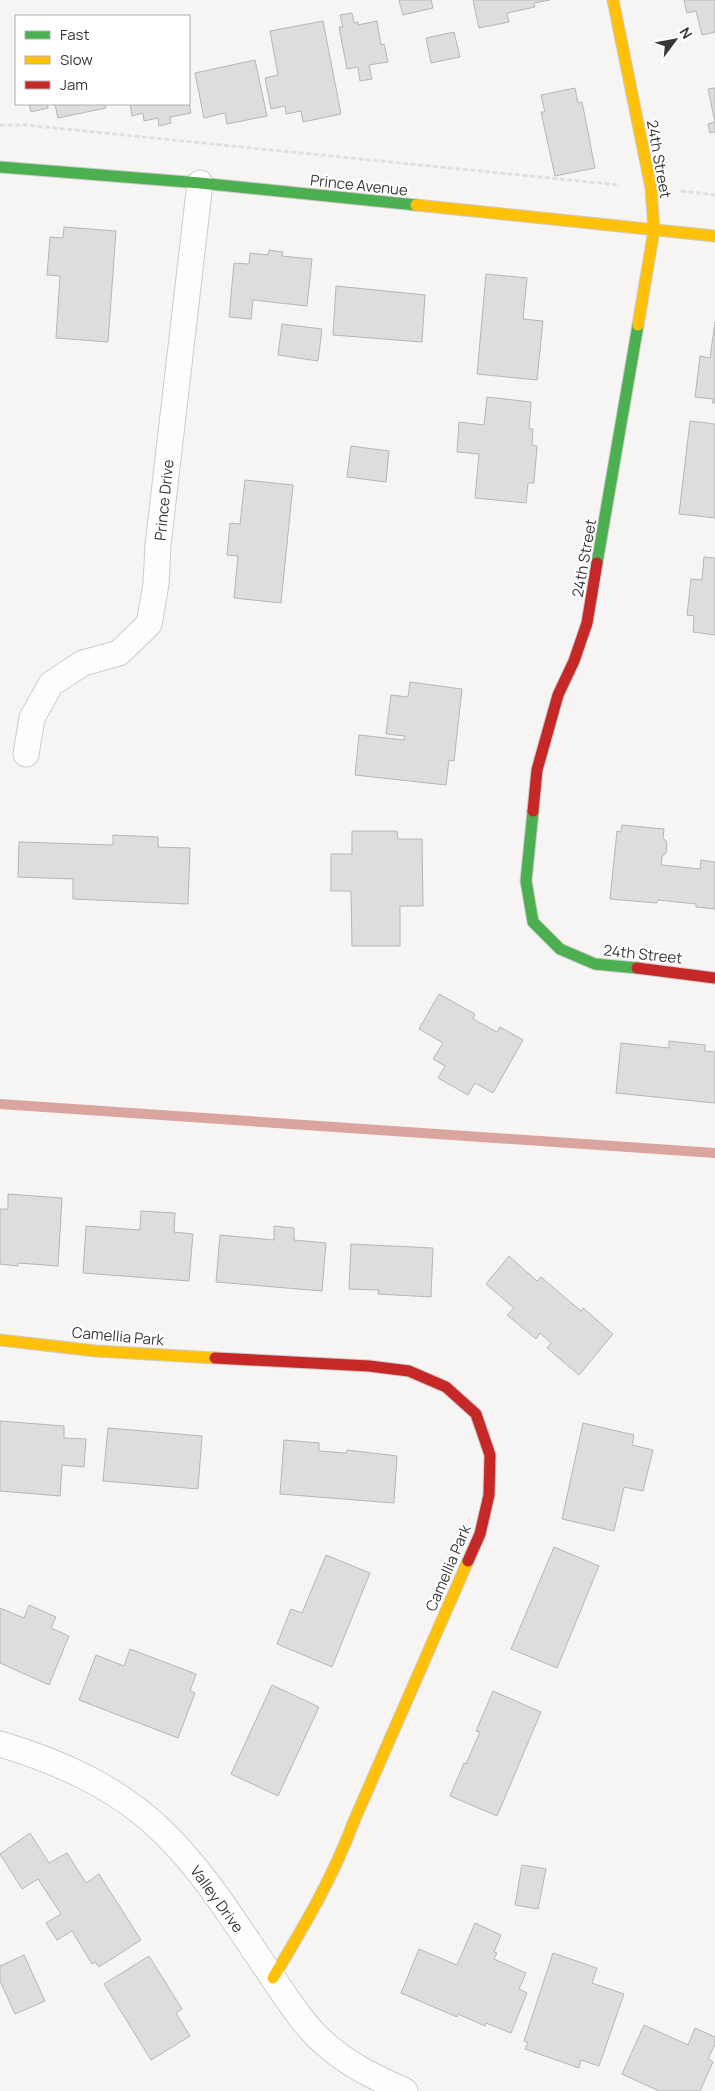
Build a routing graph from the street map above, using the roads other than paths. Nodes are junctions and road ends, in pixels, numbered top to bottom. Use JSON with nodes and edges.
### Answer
{"nodes":[{"id":1,"x":613,"y":0,"type":"edge"},
{"id":2,"x":0,"y":167,"type":"edge"},
{"id":3,"x":200,"y":183,"type":"junction"},
{"id":4,"x":654,"y":230,"type":"junction"},
{"id":5,"x":715,"y":236,"type":"edge"},
{"id":6,"x":26,"y":754,"type":"dead end"},
{"id":7,"x":715,"y":978,"type":"edge"},
{"id":8,"x":0,"y":1340,"type":"edge"},
{"id":9,"x":0,"y":1744,"type":"edge"},
{"id":10,"x":273,"y":1978,"type":"junction"},
{"id":11,"x":405,"y":2091,"type":"edge"}],
"edges":[{"from":1,"to":4,"type":"street","name":"24th Street"},
{"from":2,"to":3,"type":"street","name":"Prince Avenue"},
{"from":3,"to":4,"type":"street","name":"Prince Avenue"},
{"from":3,"to":6,"type":"street","name":"Prince Drive"},
{"from":4,"to":5,"type":"street","name":"Prince Avenue"},
{"from":4,"to":7,"type":"street","name":"24th Street"},
{"from":8,"to":10,"type":"street","name":"Camellia Park"},
{"from":9,"to":10,"type":"street","name":"Valley Drive"},
{"from":10,"to":11,"type":"street","name":"Valley Drive"}]}
